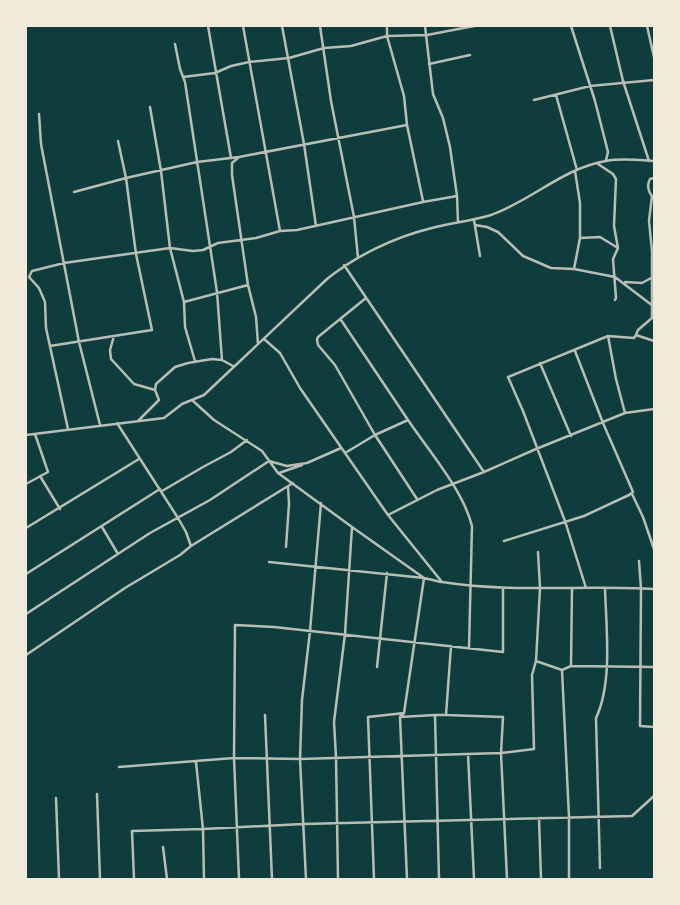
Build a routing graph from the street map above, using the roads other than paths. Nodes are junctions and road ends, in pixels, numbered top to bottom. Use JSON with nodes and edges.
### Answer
{"nodes":[{"id":1,"x":208,"y":26,"type":"edge"},
{"id":2,"x":243,"y":26,"type":"edge"},
{"id":3,"x":282,"y":26,"type":"edge"},
{"id":4,"x":320,"y":26,"type":"edge"},
{"id":5,"x":387,"y":26,"type":"edge"},
{"id":6,"x":425,"y":26,"type":"edge"},
{"id":7,"x":474,"y":26,"type":"edge"},
{"id":8,"x":571,"y":26,"type":"edge"},
{"id":9,"x":610,"y":26,"type":"edge"},
{"id":10,"x":647,"y":26,"type":"edge"},
{"id":11,"x":464,"y":27,"type":"edge"},
{"id":12,"x":427,"y":35,"type":"junction"},
{"id":13,"x":387,"y":36,"type":"junction"},
{"id":14,"x":175,"y":44,"type":"dead end"},
{"id":15,"x":324,"y":48,"type":"junction"},
{"id":16,"x":470,"y":55,"type":"dead end"},
{"id":17,"x":654,"y":57,"type":"edge"},
{"id":18,"x":289,"y":58,"type":"junction"},
{"id":19,"x":249,"y":62,"type":"junction"},
{"id":20,"x":429,"y":64,"type":"junction"},
{"id":21,"x":215,"y":73,"type":"junction"},
{"id":22,"x":183,"y":77,"type":"junction"},
{"id":23,"x":654,"y":80,"type":"edge"},
{"id":24,"x":623,"y":81,"type":"junction"},
{"id":25,"x":590,"y":86,"type":"junction"},
{"id":26,"x":556,"y":95,"type":"junction"},
{"id":27,"x":534,"y":100,"type":"dead end"},
{"id":28,"x":150,"y":107,"type":"dead end"},
{"id":29,"x":39,"y":114,"type":"dead end"},
{"id":30,"x":407,"y":125,"type":"junction"},
{"id":31,"x":339,"y":138,"type":"junction"},
{"id":32,"x":118,"y":141,"type":"dead end"},
{"id":33,"x":304,"y":144,"type":"junction"},
{"id":34,"x":267,"y":152,"type":"junction"},
{"id":35,"x":239,"y":157,"type":"junction"},
{"id":36,"x":231,"y":158,"type":"junction"},
{"id":37,"x":605,"y":161,"type":"junction"},
{"id":38,"x":649,"y":161,"type":"junction"},
{"id":39,"x":654,"y":161,"type":"edge"},
{"id":40,"x":197,"y":162,"type":"junction"},
{"id":41,"x":598,"y":164,"type":"junction"},
{"id":42,"x":576,"y":170,"type":"junction"},
{"id":43,"x":161,"y":171,"type":"junction"},
{"id":44,"x":126,"y":178,"type":"junction"},
{"id":45,"x":654,"y":178,"type":"edge"},
{"id":46,"x":74,"y":192,"type":"dead end"},
{"id":47,"x":457,"y":196,"type":"junction"},
{"id":48,"x":653,"y":197,"type":"edge"},
{"id":49,"x":423,"y":202,"type":"junction"},
{"id":50,"x":354,"y":217,"type":"junction"},
{"id":51,"x":474,"y":220,"type":"junction"},
{"id":52,"x":458,"y":222,"type":"junction"},
{"id":53,"x":475,"y":225,"type":"junction"},
{"id":54,"x":316,"y":226,"type":"junction"},
{"id":55,"x":280,"y":231,"type":"junction"},
{"id":56,"x":580,"y":238,"type":"junction"},
{"id":57,"x":241,"y":240,"type":"junction"},
{"id":58,"x":210,"y":247,"type":"junction"},
{"id":59,"x":170,"y":248,"type":"junction"},
{"id":60,"x":618,"y":248,"type":"junction"},
{"id":61,"x":653,"y":251,"type":"edge"},
{"id":62,"x":136,"y":254,"type":"junction"},
{"id":63,"x":480,"y":256,"type":"dead end"},
{"id":64,"x":358,"y":258,"type":"junction"},
{"id":65,"x":64,"y":263,"type":"junction"},
{"id":66,"x":344,"y":265,"type":"junction"},
{"id":67,"x":574,"y":269,"type":"junction"},
{"id":68,"x":615,"y":277,"type":"junction"},
{"id":69,"x":653,"y":277,"type":"edge"},
{"id":70,"x":624,"y":282,"type":"junction"},
{"id":71,"x":248,"y":285,"type":"junction"},
{"id":72,"x":216,"y":292,"type":"junction"},
{"id":73,"x":366,"y":298,"type":"junction"},
{"id":74,"x":615,"y":300,"type":"dead end"},
{"id":75,"x":184,"y":302,"type":"junction"},
{"id":76,"x":653,"y":306,"type":"edge"},
{"id":77,"x":341,"y":320,"type":"junction"},
{"id":78,"x":636,"y":335,"type":"junction"},
{"id":79,"x":114,"y":336,"type":"junction"},
{"id":80,"x":608,"y":336,"type":"junction"},
{"id":81,"x":264,"y":339,"type":"junction"},
{"id":82,"x":654,"y":341,"type":"edge"},
{"id":83,"x":79,"y":342,"type":"junction"},
{"id":84,"x":258,"y":344,"type":"junction"},
{"id":85,"x":50,"y":346,"type":"junction"},
{"id":86,"x":575,"y":351,"type":"junction"},
{"id":87,"x":222,"y":360,"type":"junction"},
{"id":88,"x":195,"y":362,"type":"junction"},
{"id":89,"x":540,"y":363,"type":"junction"},
{"id":90,"x":233,"y":366,"type":"junction"},
{"id":91,"x":155,"y":390,"type":"junction"},
{"id":92,"x":192,"y":400,"type":"junction"},
{"id":93,"x":654,"y":409,"type":"edge"},
{"id":94,"x":625,"y":413,"type":"junction"},
{"id":95,"x":408,"y":420,"type":"junction"},
{"id":96,"x":138,"y":421,"type":"junction"},
{"id":97,"x":117,"y":423,"type":"junction"},
{"id":98,"x":603,"y":423,"type":"junction"},
{"id":99,"x":100,"y":425,"type":"junction"},
{"id":100,"x":68,"y":429,"type":"junction"},
{"id":101,"x":35,"y":434,"type":"junction"},
{"id":102,"x":26,"y":435,"type":"edge"},
{"id":103,"x":376,"y":435,"type":"junction"},
{"id":104,"x":571,"y":436,"type":"junction"},
{"id":105,"x":247,"y":440,"type":"junction"},
{"id":106,"x":341,"y":448,"type":"junction"},
{"id":107,"x":536,"y":449,"type":"junction"},
{"id":108,"x":345,"y":453,"type":"junction"},
{"id":109,"x":139,"y":459,"type":"junction"},
{"id":110,"x":269,"y":461,"type":"junction"},
{"id":111,"x":307,"y":463,"type":"junction"},
{"id":112,"x":484,"y":472,"type":"junction"},
{"id":113,"x":278,"y":473,"type":"junction"},
{"id":114,"x":40,"y":476,"type":"junction"},
{"id":115,"x":293,"y":483,"type":"junction"},
{"id":116,"x":26,"y":484,"type":"edge"},
{"id":117,"x":452,"y":484,"type":"junction"},
{"id":118,"x":288,"y":486,"type":"junction"},
{"id":119,"x":161,"y":490,"type":"junction"},
{"id":120,"x":632,"y":494,"type":"junction"},
{"id":121,"x":417,"y":498,"type":"junction"},
{"id":122,"x":321,"y":503,"type":"junction"},
{"id":123,"x":60,"y":509,"type":"junction"},
{"id":124,"x":388,"y":515,"type":"junction"},
{"id":125,"x":178,"y":518,"type":"junction"},
{"id":126,"x":565,"y":521,"type":"junction"},
{"id":127,"x":352,"y":527,"type":"junction"},
{"id":128,"x":26,"y":528,"type":"edge"},
{"id":129,"x":102,"y":528,"type":"junction"},
{"id":130,"x":504,"y":541,"type":"dead end"},
{"id":131,"x":191,"y":546,"type":"junction"},
{"id":132,"x":286,"y":547,"type":"dead end"},
{"id":133,"x":654,"y":549,"type":"edge"},
{"id":134,"x":538,"y":552,"type":"dead end"},
{"id":135,"x":118,"y":554,"type":"junction"},
{"id":136,"x":639,"y":561,"type":"dead end"},
{"id":137,"x":269,"y":562,"type":"dead end"},
{"id":138,"x":316,"y":566,"type":"junction"},
{"id":139,"x":349,"y":570,"type":"junction"},
{"id":140,"x":387,"y":573,"type":"junction"},
{"id":141,"x":26,"y":574,"type":"edge"},
{"id":142,"x":424,"y":578,"type":"junction"},
{"id":143,"x":442,"y":582,"type":"junction"},
{"id":144,"x":470,"y":586,"type":"junction"},
{"id":145,"x":503,"y":588,"type":"junction"},
{"id":146,"x":540,"y":588,"type":"junction"},
{"id":147,"x":572,"y":588,"type":"junction"},
{"id":148,"x":586,"y":588,"type":"junction"},
{"id":149,"x":605,"y":588,"type":"junction"},
{"id":150,"x":641,"y":588,"type":"junction"},
{"id":151,"x":654,"y":590,"type":"edge"},
{"id":152,"x":26,"y":614,"type":"edge"},
{"id":153,"x":310,"y":631,"type":"junction"},
{"id":154,"x":345,"y":634,"type":"junction"},
{"id":155,"x":380,"y":639,"type":"junction"},
{"id":156,"x":416,"y":642,"type":"junction"},
{"id":157,"x":451,"y":646,"type":"junction"},
{"id":158,"x":469,"y":648,"type":"junction"},
{"id":159,"x":26,"y":655,"type":"edge"},
{"id":160,"x":536,"y":661,"type":"junction"},
{"id":161,"x":572,"y":666,"type":"junction"},
{"id":162,"x":377,"y":667,"type":"dead end"},
{"id":163,"x":606,"y":667,"type":"junction"},
{"id":164,"x":654,"y":667,"type":"edge"},
{"id":165,"x":641,"y":668,"type":"junction"},
{"id":166,"x":562,"y":670,"type":"junction"},
{"id":167,"x":404,"y":713,"type":"junction"},
{"id":168,"x":266,"y":715,"type":"dead end"},
{"id":169,"x":435,"y":715,"type":"junction"},
{"id":170,"x":446,"y":715,"type":"junction"},
{"id":171,"x":400,"y":717,"type":"junction"},
{"id":172,"x":654,"y":727,"type":"edge"},
{"id":173,"x":501,"y":753,"type":"junction"},
{"id":174,"x":437,"y":754,"type":"junction"},
{"id":175,"x":468,"y":754,"type":"junction"},
{"id":176,"x":403,"y":755,"type":"junction"},
{"id":177,"x":369,"y":756,"type":"junction"},
{"id":178,"x":336,"y":757,"type":"junction"},
{"id":179,"x":234,"y":758,"type":"junction"},
{"id":180,"x":268,"y":759,"type":"junction"},
{"id":181,"x":300,"y":759,"type":"junction"},
{"id":182,"x":196,"y":762,"type":"junction"},
{"id":183,"x":119,"y":767,"type":"dead end"},
{"id":184,"x":97,"y":794,"type":"dead end"},
{"id":185,"x":654,"y":796,"type":"edge"},
{"id":186,"x":56,"y":798,"type":"dead end"},
{"id":187,"x":599,"y":816,"type":"junction"},
{"id":188,"x":569,"y":817,"type":"junction"},
{"id":189,"x":539,"y":818,"type":"junction"},
{"id":190,"x":471,"y":820,"type":"junction"},
{"id":191,"x":505,"y":820,"type":"junction"},
{"id":192,"x":438,"y":821,"type":"junction"},
{"id":193,"x":405,"y":822,"type":"junction"},
{"id":194,"x":373,"y":823,"type":"junction"},
{"id":195,"x":303,"y":824,"type":"junction"},
{"id":196,"x":338,"y":824,"type":"junction"},
{"id":197,"x":271,"y":825,"type":"junction"},
{"id":198,"x":237,"y":827,"type":"junction"},
{"id":199,"x":202,"y":829,"type":"junction"},
{"id":200,"x":163,"y":847,"type":"dead end"},
{"id":201,"x":600,"y":868,"type":"dead end"},
{"id":202,"x":59,"y":879,"type":"edge"},
{"id":203,"x":100,"y":879,"type":"edge"},
{"id":204,"x":134,"y":879,"type":"edge"},
{"id":205,"x":167,"y":879,"type":"edge"},
{"id":206,"x":204,"y":879,"type":"edge"},
{"id":207,"x":239,"y":879,"type":"edge"},
{"id":208,"x":272,"y":879,"type":"edge"},
{"id":209,"x":306,"y":879,"type":"edge"},
{"id":210,"x":338,"y":879,"type":"edge"},
{"id":211,"x":374,"y":879,"type":"edge"},
{"id":212,"x":407,"y":879,"type":"edge"},
{"id":213,"x":439,"y":879,"type":"edge"},
{"id":214,"x":474,"y":879,"type":"edge"},
{"id":215,"x":507,"y":879,"type":"edge"},
{"id":216,"x":541,"y":879,"type":"edge"},
{"id":217,"x":569,"y":879,"type":"edge"}],
"edges":[{"from":1,"to":21,"type":"street"},
{"from":2,"to":19,"type":"street"},
{"from":3,"to":18,"type":"street"},
{"from":4,"to":15,"type":"street"},
{"from":5,"to":13,"type":"street"},
{"from":6,"to":12,"type":"street"},
{"from":7,"to":11,"type":"street"},
{"from":8,"to":25,"type":"street"},
{"from":9,"to":24,"type":"street"},
{"from":10,"to":17,"type":"street"},
{"from":11,"to":12,"type":"street"},
{"from":12,"to":13,"type":"street"},
{"from":12,"to":20,"type":"street"},
{"from":13,"to":15,"type":"street"},
{"from":13,"to":30,"type":"street"},
{"from":14,"to":22,"type":"street"},
{"from":15,"to":18,"type":"street"},
{"from":15,"to":31,"type":"street"},
{"from":16,"to":20,"type":"street"},
{"from":18,"to":19,"type":"street"},
{"from":18,"to":33,"type":"street"},
{"from":19,"to":21,"type":"street"},
{"from":19,"to":34,"type":"street"},
{"from":20,"to":47,"type":"street"},
{"from":21,"to":22,"type":"street"},
{"from":21,"to":36,"type":"street"},
{"from":22,"to":40,"type":"street"},
{"from":23,"to":24,"type":"street"},
{"from":24,"to":25,"type":"street"},
{"from":24,"to":38,"type":"street"},
{"from":25,"to":26,"type":"street"},
{"from":25,"to":37,"type":"street"},
{"from":26,"to":27,"type":"street"},
{"from":26,"to":42,"type":"street"},
{"from":28,"to":43,"type":"street"},
{"from":29,"to":65,"type":"street"},
{"from":30,"to":31,"type":"street"},
{"from":30,"to":49,"type":"street"},
{"from":31,"to":33,"type":"street"},
{"from":31,"to":50,"type":"street"},
{"from":32,"to":44,"type":"street"},
{"from":33,"to":34,"type":"street"},
{"from":33,"to":54,"type":"street"},
{"from":34,"to":35,"type":"street"},
{"from":34,"to":55,"type":"street"},
{"from":35,"to":36,"type":"street"},
{"from":35,"to":57,"type":"street"},
{"from":36,"to":40,"type":"street"},
{"from":37,"to":38,"type":"street"},
{"from":37,"to":41,"type":"street"},
{"from":38,"to":39,"type":"street"},
{"from":40,"to":43,"type":"street"},
{"from":40,"to":58,"type":"street"},
{"from":41,"to":42,"type":"street"},
{"from":41,"to":60,"type":"street"},
{"from":42,"to":51,"type":"street"},
{"from":42,"to":56,"type":"street"},
{"from":43,"to":44,"type":"street"},
{"from":43,"to":59,"type":"street"},
{"from":44,"to":46,"type":"street"},
{"from":44,"to":62,"type":"street"},
{"from":45,"to":48,"type":"street"},
{"from":47,"to":49,"type":"street"},
{"from":47,"to":52,"type":"street"},
{"from":48,"to":61,"type":"street"},
{"from":49,"to":50,"type":"street"},
{"from":50,"to":54,"type":"street"},
{"from":50,"to":64,"type":"street"},
{"from":51,"to":52,"type":"street"},
{"from":51,"to":53,"type":"street"},
{"from":52,"to":64,"type":"street"},
{"from":53,"to":63,"type":"street"},
{"from":53,"to":67,"type":"street"},
{"from":54,"to":55,"type":"street"},
{"from":55,"to":57,"type":"street"},
{"from":56,"to":60,"type":"street"},
{"from":56,"to":67,"type":"street"},
{"from":57,"to":58,"type":"street"},
{"from":57,"to":71,"type":"street"},
{"from":58,"to":59,"type":"street"},
{"from":58,"to":72,"type":"street"},
{"from":59,"to":62,"type":"street"},
{"from":59,"to":75,"type":"street"},
{"from":60,"to":68,"type":"street"},
{"from":61,"to":69,"type":"street"},
{"from":62,"to":65,"type":"street"},
{"from":62,"to":79,"type":"street"},
{"from":64,"to":66,"type":"street"},
{"from":65,"to":83,"type":"street"},
{"from":65,"to":85,"type":"street"},
{"from":66,"to":73,"type":"street"},
{"from":66,"to":81,"type":"street"},
{"from":67,"to":68,"type":"street"},
{"from":68,"to":70,"type":"street"},
{"from":68,"to":74,"type":"street"},
{"from":69,"to":70,"type":"street"},
{"from":69,"to":76,"type":"street"},
{"from":70,"to":76,"type":"street"},
{"from":71,"to":72,"type":"street"},
{"from":71,"to":84,"type":"street"},
{"from":72,"to":75,"type":"street"},
{"from":72,"to":87,"type":"street"},
{"from":73,"to":77,"type":"street"},
{"from":73,"to":112,"type":"street"},
{"from":75,"to":88,"type":"street"},
{"from":76,"to":78,"type":"street"},
{"from":77,"to":95,"type":"street"},
{"from":77,"to":103,"type":"street"},
{"from":78,"to":80,"type":"street"},
{"from":78,"to":82,"type":"street"},
{"from":79,"to":83,"type":"street"},
{"from":79,"to":91,"type":"street"},
{"from":80,"to":86,"type":"street"},
{"from":80,"to":94,"type":"street"},
{"from":81,"to":84,"type":"street"},
{"from":81,"to":106,"type":"street"},
{"from":83,"to":85,"type":"street"},
{"from":83,"to":99,"type":"street"},
{"from":84,"to":90,"type":"street"},
{"from":85,"to":100,"type":"street"},
{"from":86,"to":89,"type":"street"},
{"from":86,"to":98,"type":"street"},
{"from":87,"to":88,"type":"street"},
{"from":87,"to":90,"type":"street"},
{"from":88,"to":91,"type":"street"},
{"from":89,"to":104,"type":"street"},
{"from":89,"to":107,"type":"street"},
{"from":90,"to":92,"type":"street"},
{"from":91,"to":96,"type":"street"},
{"from":92,"to":96,"type":"street"},
{"from":92,"to":105,"type":"street"},
{"from":93,"to":94,"type":"street"},
{"from":94,"to":98,"type":"street"},
{"from":95,"to":103,"type":"street"},
{"from":95,"to":117,"type":"street"},
{"from":96,"to":97,"type":"street"},
{"from":97,"to":99,"type":"street"},
{"from":97,"to":109,"type":"street"},
{"from":98,"to":104,"type":"street"},
{"from":98,"to":120,"type":"street"},
{"from":99,"to":100,"type":"street"},
{"from":100,"to":101,"type":"street"},
{"from":101,"to":102,"type":"street"},
{"from":101,"to":114,"type":"street"},
{"from":103,"to":108,"type":"street"},
{"from":103,"to":121,"type":"street"},
{"from":104,"to":107,"type":"street"},
{"from":105,"to":110,"type":"street"},
{"from":105,"to":119,"type":"street"},
{"from":106,"to":108,"type":"street"},
{"from":106,"to":111,"type":"street"},
{"from":107,"to":112,"type":"street"},
{"from":107,"to":126,"type":"street"},
{"from":108,"to":124,"type":"street"},
{"from":109,"to":119,"type":"street"},
{"from":109,"to":123,"type":"street"},
{"from":110,"to":111,"type":"street"},
{"from":110,"to":113,"type":"street"},
{"from":110,"to":125,"type":"street"},
{"from":111,"to":113,"type":"street"},
{"from":112,"to":117,"type":"street"},
{"from":113,"to":115,"type":"street"},
{"from":114,"to":116,"type":"street"},
{"from":114,"to":123,"type":"street"},
{"from":115,"to":118,"type":"street"},
{"from":115,"to":122,"type":"street"},
{"from":117,"to":121,"type":"street"},
{"from":117,"to":144,"type":"street"},
{"from":118,"to":131,"type":"street"},
{"from":118,"to":132,"type":"street"},
{"from":119,"to":125,"type":"street"},
{"from":119,"to":129,"type":"street"},
{"from":120,"to":126,"type":"street"},
{"from":120,"to":133,"type":"street"},
{"from":121,"to":124,"type":"street"},
{"from":122,"to":127,"type":"street"},
{"from":122,"to":138,"type":"street"},
{"from":123,"to":128,"type":"street"},
{"from":124,"to":143,"type":"street"},
{"from":125,"to":131,"type":"street"},
{"from":125,"to":135,"type":"street"},
{"from":126,"to":130,"type":"street"},
{"from":126,"to":148,"type":"street"},
{"from":127,"to":139,"type":"street"},
{"from":127,"to":142,"type":"street"},
{"from":129,"to":135,"type":"street"},
{"from":129,"to":141,"type":"street"},
{"from":131,"to":159,"type":"street"},
{"from":134,"to":146,"type":"street"},
{"from":135,"to":152,"type":"street"},
{"from":136,"to":150,"type":"street"},
{"from":137,"to":138,"type":"street"},
{"from":138,"to":139,"type":"street"},
{"from":138,"to":153,"type":"street"},
{"from":139,"to":140,"type":"street"},
{"from":139,"to":154,"type":"street"},
{"from":140,"to":142,"type":"street"},
{"from":140,"to":155,"type":"street"},
{"from":142,"to":143,"type":"street"},
{"from":142,"to":156,"type":"street"},
{"from":143,"to":144,"type":"street"},
{"from":144,"to":145,"type":"street"},
{"from":144,"to":158,"type":"street"},
{"from":145,"to":146,"type":"street"},
{"from":145,"to":158,"type":"street"},
{"from":146,"to":147,"type":"street"},
{"from":146,"to":160,"type":"street"},
{"from":147,"to":148,"type":"street"},
{"from":147,"to":161,"type":"street"},
{"from":148,"to":149,"type":"street"},
{"from":149,"to":150,"type":"street"},
{"from":149,"to":163,"type":"street"},
{"from":150,"to":151,"type":"street"},
{"from":150,"to":165,"type":"street"},
{"from":153,"to":154,"type":"street"},
{"from":153,"to":179,"type":"street"},
{"from":153,"to":181,"type":"street"},
{"from":154,"to":155,"type":"street"},
{"from":154,"to":178,"type":"street"},
{"from":155,"to":156,"type":"street"},
{"from":155,"to":162,"type":"street"},
{"from":156,"to":157,"type":"street"},
{"from":156,"to":167,"type":"street"},
{"from":157,"to":158,"type":"street"},
{"from":157,"to":170,"type":"street"},
{"from":160,"to":166,"type":"street"},
{"from":160,"to":173,"type":"street"},
{"from":161,"to":163,"type":"street"},
{"from":161,"to":166,"type":"street"},
{"from":163,"to":165,"type":"street"},
{"from":163,"to":187,"type":"street"},
{"from":164,"to":165,"type":"street"},
{"from":165,"to":172,"type":"street"},
{"from":166,"to":188,"type":"street"},
{"from":167,"to":171,"type":"street"},
{"from":167,"to":177,"type":"street"},
{"from":168,"to":180,"type":"street"},
{"from":169,"to":170,"type":"street"},
{"from":169,"to":171,"type":"street"},
{"from":169,"to":174,"type":"street"},
{"from":170,"to":173,"type":"street"},
{"from":171,"to":176,"type":"street"},
{"from":173,"to":175,"type":"street"},
{"from":173,"to":191,"type":"street"},
{"from":174,"to":175,"type":"street"},
{"from":174,"to":176,"type":"street"},
{"from":174,"to":192,"type":"street"},
{"from":175,"to":190,"type":"street"},
{"from":176,"to":177,"type":"street"},
{"from":176,"to":193,"type":"street"},
{"from":177,"to":178,"type":"street"},
{"from":177,"to":194,"type":"street"},
{"from":178,"to":181,"type":"street"},
{"from":178,"to":196,"type":"street"},
{"from":179,"to":180,"type":"street"},
{"from":179,"to":182,"type":"street"},
{"from":179,"to":198,"type":"street"},
{"from":180,"to":181,"type":"street"},
{"from":180,"to":197,"type":"street"},
{"from":181,"to":195,"type":"street"},
{"from":182,"to":183,"type":"street"},
{"from":182,"to":199,"type":"street"},
{"from":184,"to":203,"type":"street"},
{"from":185,"to":187,"type":"street"},
{"from":186,"to":202,"type":"street"},
{"from":187,"to":188,"type":"street"},
{"from":187,"to":201,"type":"street"},
{"from":188,"to":189,"type":"street"},
{"from":188,"to":217,"type":"street"},
{"from":189,"to":191,"type":"street"},
{"from":189,"to":216,"type":"street"},
{"from":190,"to":191,"type":"street"},
{"from":190,"to":192,"type":"street"},
{"from":190,"to":214,"type":"street"},
{"from":191,"to":215,"type":"street"},
{"from":192,"to":193,"type":"street"},
{"from":192,"to":213,"type":"street"},
{"from":193,"to":194,"type":"street"},
{"from":193,"to":212,"type":"street"},
{"from":194,"to":196,"type":"street"},
{"from":194,"to":211,"type":"street"},
{"from":195,"to":196,"type":"street"},
{"from":195,"to":197,"type":"street"},
{"from":195,"to":209,"type":"street"},
{"from":196,"to":210,"type":"street"},
{"from":197,"to":198,"type":"street"},
{"from":197,"to":208,"type":"street"},
{"from":198,"to":199,"type":"street"},
{"from":198,"to":207,"type":"street"},
{"from":199,"to":204,"type":"street"},
{"from":199,"to":206,"type":"street"},
{"from":200,"to":205,"type":"street"}]}
